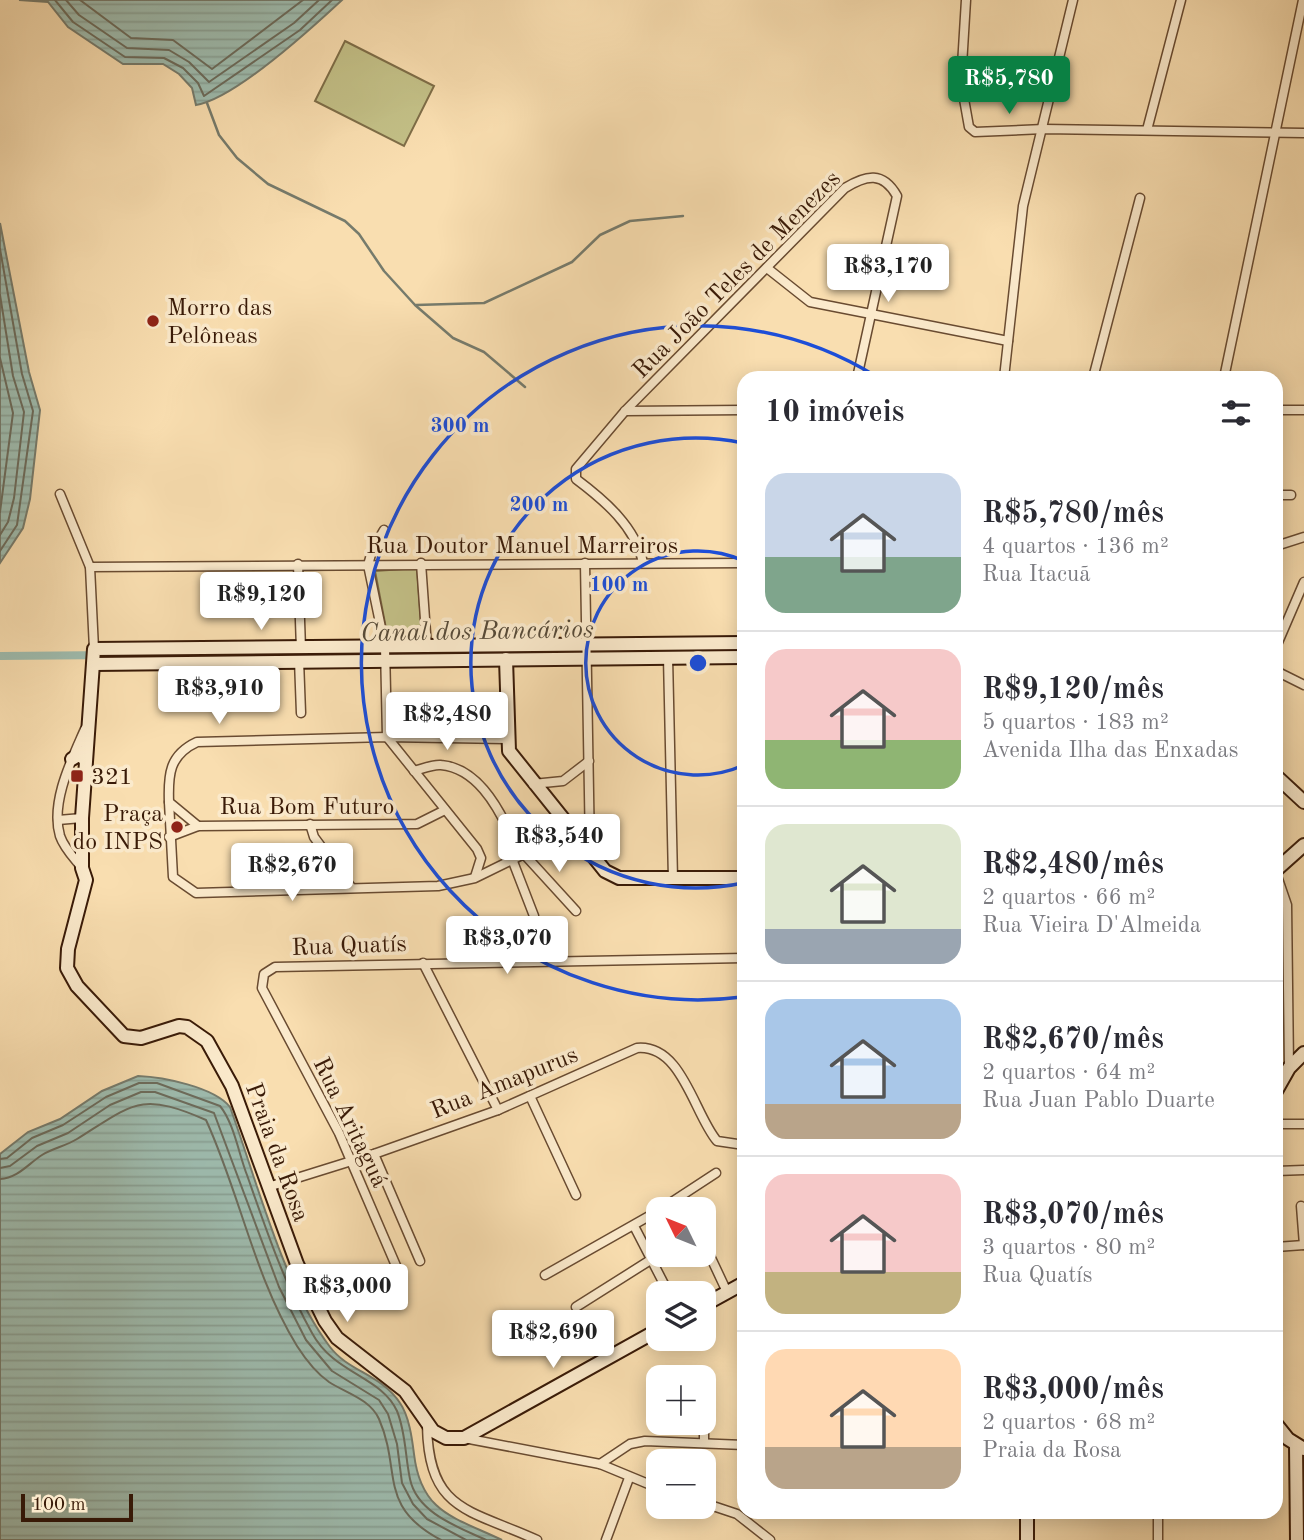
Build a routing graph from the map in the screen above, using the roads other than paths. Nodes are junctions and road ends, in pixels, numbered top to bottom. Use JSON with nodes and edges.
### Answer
{"nodes":[{"id":1,"x":966,"y":0,"type":"edge"},
{"id":2,"x":1073,"y":0,"type":"edge"},
{"id":3,"x":1181,"y":0,"type":"edge"},
{"id":4,"x":1303,"y":0,"type":"edge"},
{"id":5,"x":1044,"y":130,"type":"junction"},
{"id":6,"x":1147,"y":130,"type":"junction"},
{"id":7,"x":1276,"y":132,"type":"junction"},
{"id":8,"x":1304,"y":133,"type":"edge"},
{"id":9,"x":1140,"y":198,"type":"dead end"},
{"id":10,"x":767,"y":268,"type":"junction"},
{"id":11,"x":870,"y":316,"type":"junction"},
{"id":12,"x":1008,"y":341,"type":"junction"},
{"id":13,"x":858,"y":371,"type":"edge"},
{"id":14,"x":1005,"y":371,"type":"edge"},
{"id":15,"x":1095,"y":371,"type":"edge"},
{"id":16,"x":1225,"y":371,"type":"edge"},
{"id":17,"x":737,"y":410,"type":"edge"},
{"id":18,"x":1283,"y":410,"type":"edge"},
{"id":19,"x":1304,"y":410,"type":"edge"},
{"id":20,"x":625,"y":411,"type":"junction"},
{"id":21,"x":60,"y":494,"type":"dead end"},
{"id":22,"x":1283,"y":495,"type":"edge"},
{"id":23,"x":1291,"y":495,"type":"dead end"},
{"id":24,"x":384,"y":530,"type":"dead end"},
{"id":25,"x":1304,"y":537,"type":"edge"},
{"id":26,"x":1283,"y":543,"type":"edge"},
{"id":27,"x":421,"y":563,"type":"junction"},
{"id":28,"x":643,"y":563,"type":"junction"},
{"id":29,"x":737,"y":563,"type":"edge"},
{"id":30,"x":298,"y":564,"type":"junction"},
{"id":31,"x":585,"y":564,"type":"junction"},
{"id":32,"x":368,"y":565,"type":"junction"},
{"id":33,"x":90,"y":567,"type":"junction"},
{"id":34,"x":1304,"y":582,"type":"edge"},
{"id":35,"x":1283,"y":631,"type":"edge"},
{"id":36,"x":737,"y":643,"type":"edge"},
{"id":37,"x":427,"y":647,"type":"junction"},
{"id":38,"x":587,"y":651,"type":"junction"},
{"id":39,"x":385,"y":653,"type":"junction"},
{"id":40,"x":300,"y":655,"type":"junction"},
{"id":41,"x":94,"y":657,"type":"junction"},
{"id":42,"x":668,"y":657,"type":"junction"},
{"id":43,"x":737,"y":657,"type":"edge"},
{"id":44,"x":506,"y":659,"type":"junction"},
{"id":45,"x":1283,"y":674,"type":"edge"},
{"id":46,"x":1304,"y":685,"type":"edge"},
{"id":47,"x":301,"y":713,"type":"dead end"},
{"id":48,"x":387,"y":737,"type":"junction"},
{"id":49,"x":507,"y":739,"type":"junction"},
{"id":50,"x":78,"y":760,"type":"junction"},
{"id":51,"x":589,"y":761,"type":"junction"},
{"id":52,"x":414,"y":771,"type":"junction"},
{"id":53,"x":1283,"y":782,"type":"edge"},
{"id":54,"x":532,"y":784,"type":"junction"},
{"id":55,"x":1304,"y":802,"type":"edge"},
{"id":56,"x":169,"y":803,"type":"junction"},
{"id":57,"x":445,"y":810,"type":"junction"},
{"id":58,"x":82,"y":818,"type":"junction"},
{"id":59,"x":58,"y":820,"type":"junction"},
{"id":60,"x":310,"y":824,"type":"junction"},
{"id":61,"x":198,"y":826,"type":"junction"},
{"id":62,"x":510,"y":833,"type":"dead end"},
{"id":63,"x":169,"y":837,"type":"junction"},
{"id":64,"x":1304,"y":845,"type":"edge"},
{"id":65,"x":590,"y":851,"type":"junction"},
{"id":66,"x":512,"y":859,"type":"junction"},
{"id":67,"x":1283,"y":864,"type":"edge"},
{"id":68,"x":82,"y":867,"type":"junction"},
{"id":69,"x":475,"y":878,"type":"junction"},
{"id":70,"x":737,"y":878,"type":"edge"},
{"id":71,"x":673,"y":879,"type":"junction"},
{"id":72,"x":351,"y":887,"type":"junction"},
{"id":73,"x":1283,"y":893,"type":"edge"},
{"id":74,"x":576,"y":911,"type":"dead end"},
{"id":75,"x":534,"y":916,"type":"dead end"},
{"id":76,"x":737,"y":958,"type":"edge"},
{"id":77,"x":423,"y":963,"type":"junction"},
{"id":78,"x":262,"y":988,"type":"joint"},
{"id":79,"x":1304,"y":1053,"type":"edge"},
{"id":80,"x":1289,"y":1068,"type":"junction"},
{"id":81,"x":1283,"y":1079,"type":"edge"},
{"id":82,"x":530,"y":1096,"type":"junction"},
{"id":83,"x":498,"y":1110,"type":"junction"},
{"id":84,"x":1283,"y":1124,"type":"edge"},
{"id":85,"x":1304,"y":1124,"type":"edge"},
{"id":86,"x":737,"y":1145,"type":"edge"},
{"id":87,"x":374,"y":1154,"type":"junction"},
{"id":88,"x":350,"y":1162,"type":"junction"},
{"id":89,"x":1304,"y":1170,"type":"edge"},
{"id":90,"x":1283,"y":1171,"type":"edge"},
{"id":91,"x":716,"y":1173,"type":"dead end"},
{"id":92,"x":268,"y":1187,"type":"junction"},
{"id":93,"x":576,"y":1195,"type":"dead end"},
{"id":94,"x":681,"y":1196,"type":"edge"},
{"id":95,"x":1301,"y":1206,"type":"dead end"},
{"id":96,"x":646,"y":1218,"type":"edge"},
{"id":97,"x":634,"y":1226,"type":"junction"},
{"id":98,"x":1304,"y":1245,"type":"edge"},
{"id":99,"x":1283,"y":1246,"type":"edge"},
{"id":100,"x":646,"y":1248,"type":"edge"},
{"id":101,"x":420,"y":1261,"type":"dead end"},
{"id":102,"x":646,"y":1263,"type":"edge"},
{"id":103,"x":715,"y":1267,"type":"edge"},
{"id":104,"x":400,"y":1275,"type":"dead end"},
{"id":105,"x":545,"y":1275,"type":"dead end"},
{"id":106,"x":737,"y":1287,"type":"edge"},
{"id":107,"x":727,"y":1292,"type":"junction"},
{"id":108,"x":716,"y":1298,"type":"edge"},
{"id":109,"x":576,"y":1307,"type":"dead end"},
{"id":110,"x":646,"y":1337,"type":"edge"},
{"id":111,"x":427,"y":1426,"type":"junction"},
{"id":112,"x":1283,"y":1433,"type":"edge"},
{"id":113,"x":704,"y":1435,"type":"edge"},
{"id":114,"x":464,"y":1438,"type":"junction"},
{"id":115,"x":704,"y":1443,"type":"junction"},
{"id":116,"x":737,"y":1445,"type":"edge"},
{"id":117,"x":1294,"y":1447,"type":"edge"},
{"id":118,"x":600,"y":1464,"type":"junction"},
{"id":119,"x":629,"y":1478,"type":"junction"},
{"id":120,"x":646,"y":1484,"type":"edge"},
{"id":121,"x":716,"y":1507,"type":"edge"},
{"id":122,"x":737,"y":1514,"type":"edge"},
{"id":123,"x":743,"y":1519,"type":"edge"},
{"id":124,"x":1027,"y":1519,"type":"edge"},
{"id":125,"x":1158,"y":1519,"type":"edge"},
{"id":126,"x":537,"y":1540,"type":"edge"},
{"id":127,"x":606,"y":1540,"type":"edge"},
{"id":128,"x":770,"y":1540,"type":"edge"},
{"id":129,"x":1027,"y":1540,"type":"edge"},
{"id":130,"x":1158,"y":1540,"type":"edge"},
{"id":131,"x":1297,"y":1540,"type":"edge"}],
"edges":[{"from":1,"to":5,"type":"street"},
{"from":2,"to":5,"type":"street"},
{"from":3,"to":6,"type":"street"},
{"from":4,"to":7,"type":"street"},
{"from":5,"to":6,"type":"street"},
{"from":5,"to":12,"type":"street"},
{"from":6,"to":7,"type":"street"},
{"from":7,"to":8,"type":"street"},
{"from":7,"to":16,"type":"street"},
{"from":9,"to":15,"type":"street"},
{"from":10,"to":11,"type":"street"},
{"from":10,"to":11,"type":"street","name":"Rua João Teles de Menezes"},
{"from":10,"to":20,"type":"street","name":"Rua João Teles de Menezes"},
{"from":11,"to":12,"type":"street"},
{"from":11,"to":13,"type":"street","name":"Rua João Teles de Menezes"},
{"from":12,"to":14,"type":"street"},
{"from":17,"to":20,"type":"street"},
{"from":18,"to":19,"type":"street"},
{"from":20,"to":28,"type":"street","name":"Rua João Teles de Menezes"},
{"from":21,"to":33,"type":"street"},
{"from":22,"to":23,"type":"street"},
{"from":24,"to":32,"type":"street"},
{"from":25,"to":26,"type":"street"},
{"from":27,"to":31,"type":"street","name":"Rua Doutor Manuel Marreiros"},
{"from":27,"to":32,"type":"street","name":"Rua Doutor Manuel Marreiros"},
{"from":27,"to":37,"type":"street"},
{"from":28,"to":29,"type":"street","name":"Rua Doutor Manuel Marreiros"},
{"from":28,"to":31,"type":"street","name":"Rua Doutor Manuel Marreiros"},
{"from":30,"to":32,"type":"street","name":"Rua Doutor Manuel Marreiros"},
{"from":30,"to":33,"type":"street","name":"Rua Doutor Manuel Marreiros"},
{"from":30,"to":40,"type":"street"},
{"from":31,"to":38,"type":"street"},
{"from":32,"to":39,"type":"street"},
{"from":33,"to":41,"type":"street"},
{"from":34,"to":35,"type":"street"},
{"from":36,"to":38,"type":"street"},
{"from":37,"to":38,"type":"street"},
{"from":37,"to":39,"type":"street"},
{"from":38,"to":42,"type":"street"},
{"from":38,"to":44,"type":"street"},
{"from":38,"to":51,"type":"street"},
{"from":39,"to":40,"type":"street"},
{"from":39,"to":44,"type":"street"},
{"from":39,"to":48,"type":"street"},
{"from":40,"to":41,"type":"street"},
{"from":40,"to":47,"type":"street"},
{"from":41,"to":50,"type":"street"},
{"from":42,"to":43,"type":"street"},
{"from":42,"to":71,"type":"street"},
{"from":44,"to":49,"type":"street"},
{"from":45,"to":46,"type":"street"},
{"from":48,"to":49,"type":"street"},
{"from":48,"to":52,"type":"street"},
{"from":48,"to":56,"type":"street"},
{"from":49,"to":54,"type":"street"},
{"from":50,"to":58,"type":"street"},
{"from":50,"to":59,"type":"street"},
{"from":51,"to":54,"type":"street"},
{"from":51,"to":65,"type":"street"},
{"from":52,"to":57,"type":"street"},
{"from":52,"to":62,"type":"street"},
{"from":53,"to":55,"type":"street"},
{"from":54,"to":65,"type":"street"},
{"from":56,"to":61,"type":"street"},
{"from":56,"to":63,"type":"street"},
{"from":57,"to":60,"type":"street","name":"Rua Bom Futuro"},
{"from":57,"to":69,"type":"street"},
{"from":58,"to":59,"type":"street"},
{"from":58,"to":68,"type":"street"},
{"from":59,"to":68,"type":"street"},
{"from":60,"to":61,"type":"street","name":"Rua Bom Futuro"},
{"from":60,"to":72,"type":"street"},
{"from":61,"to":63,"type":"street","name":"Rua Bom Futuro"},
{"from":63,"to":72,"type":"street"},
{"from":64,"to":67,"type":"street"},
{"from":65,"to":71,"type":"street"},
{"from":66,"to":69,"type":"street"},
{"from":66,"to":74,"type":"street"},
{"from":66,"to":75,"type":"street"},
{"from":68,"to":92,"type":"street","name":"Praia da Rosa"},
{"from":69,"to":72,"type":"street"},
{"from":70,"to":71,"type":"street"},
{"from":73,"to":80,"type":"street"},
{"from":76,"to":77,"type":"street","name":"Rua Quatís"},
{"from":77,"to":78,"type":"street","name":"Rua Quatís"},
{"from":77,"to":83,"type":"street"},
{"from":78,"to":88,"type":"street","name":"Rua Aritaguá"},
{"from":79,"to":80,"type":"street"},
{"from":80,"to":81,"type":"street"},
{"from":82,"to":83,"type":"street","name":"Rua Amapurus"},
{"from":82,"to":86,"type":"street","name":"Rua Amapurus"},
{"from":82,"to":93,"type":"street"},
{"from":83,"to":87,"type":"street","name":"Rua Amapurus"},
{"from":84,"to":85,"type":"street"},
{"from":87,"to":88,"type":"street","name":"Rua Amapurus"},
{"from":87,"to":101,"type":"street"},
{"from":88,"to":92,"type":"street","name":"Rua Amapurus"},
{"from":88,"to":104,"type":"street","name":"Rua Aritaguá"},
{"from":89,"to":90,"type":"street"},
{"from":91,"to":94,"type":"street"},
{"from":92,"to":111,"type":"street","name":"Praia da Rosa"},
{"from":95,"to":98,"type":"street"},
{"from":96,"to":97,"type":"street"},
{"from":97,"to":100,"type":"street"},
{"from":97,"to":105,"type":"street"},
{"from":98,"to":99,"type":"street"},
{"from":102,"to":109,"type":"street"},
{"from":103,"to":107,"type":"street"},
{"from":106,"to":107,"type":"street"},
{"from":107,"to":108,"type":"street"},
{"from":110,"to":114,"type":"street"},
{"from":111,"to":114,"type":"street"},
{"from":111,"to":126,"type":"street"},
{"from":112,"to":117,"type":"street"},
{"from":113,"to":115,"type":"street"},
{"from":114,"to":118,"type":"street"},
{"from":115,"to":116,"type":"street"},
{"from":115,"to":118,"type":"street"},
{"from":117,"to":131,"type":"street"},
{"from":118,"to":119,"type":"street"},
{"from":119,"to":120,"type":"street"},
{"from":119,"to":127,"type":"street"},
{"from":121,"to":122,"type":"street"},
{"from":123,"to":128,"type":"street"},
{"from":124,"to":129,"type":"street"},
{"from":125,"to":130,"type":"street"}]}
